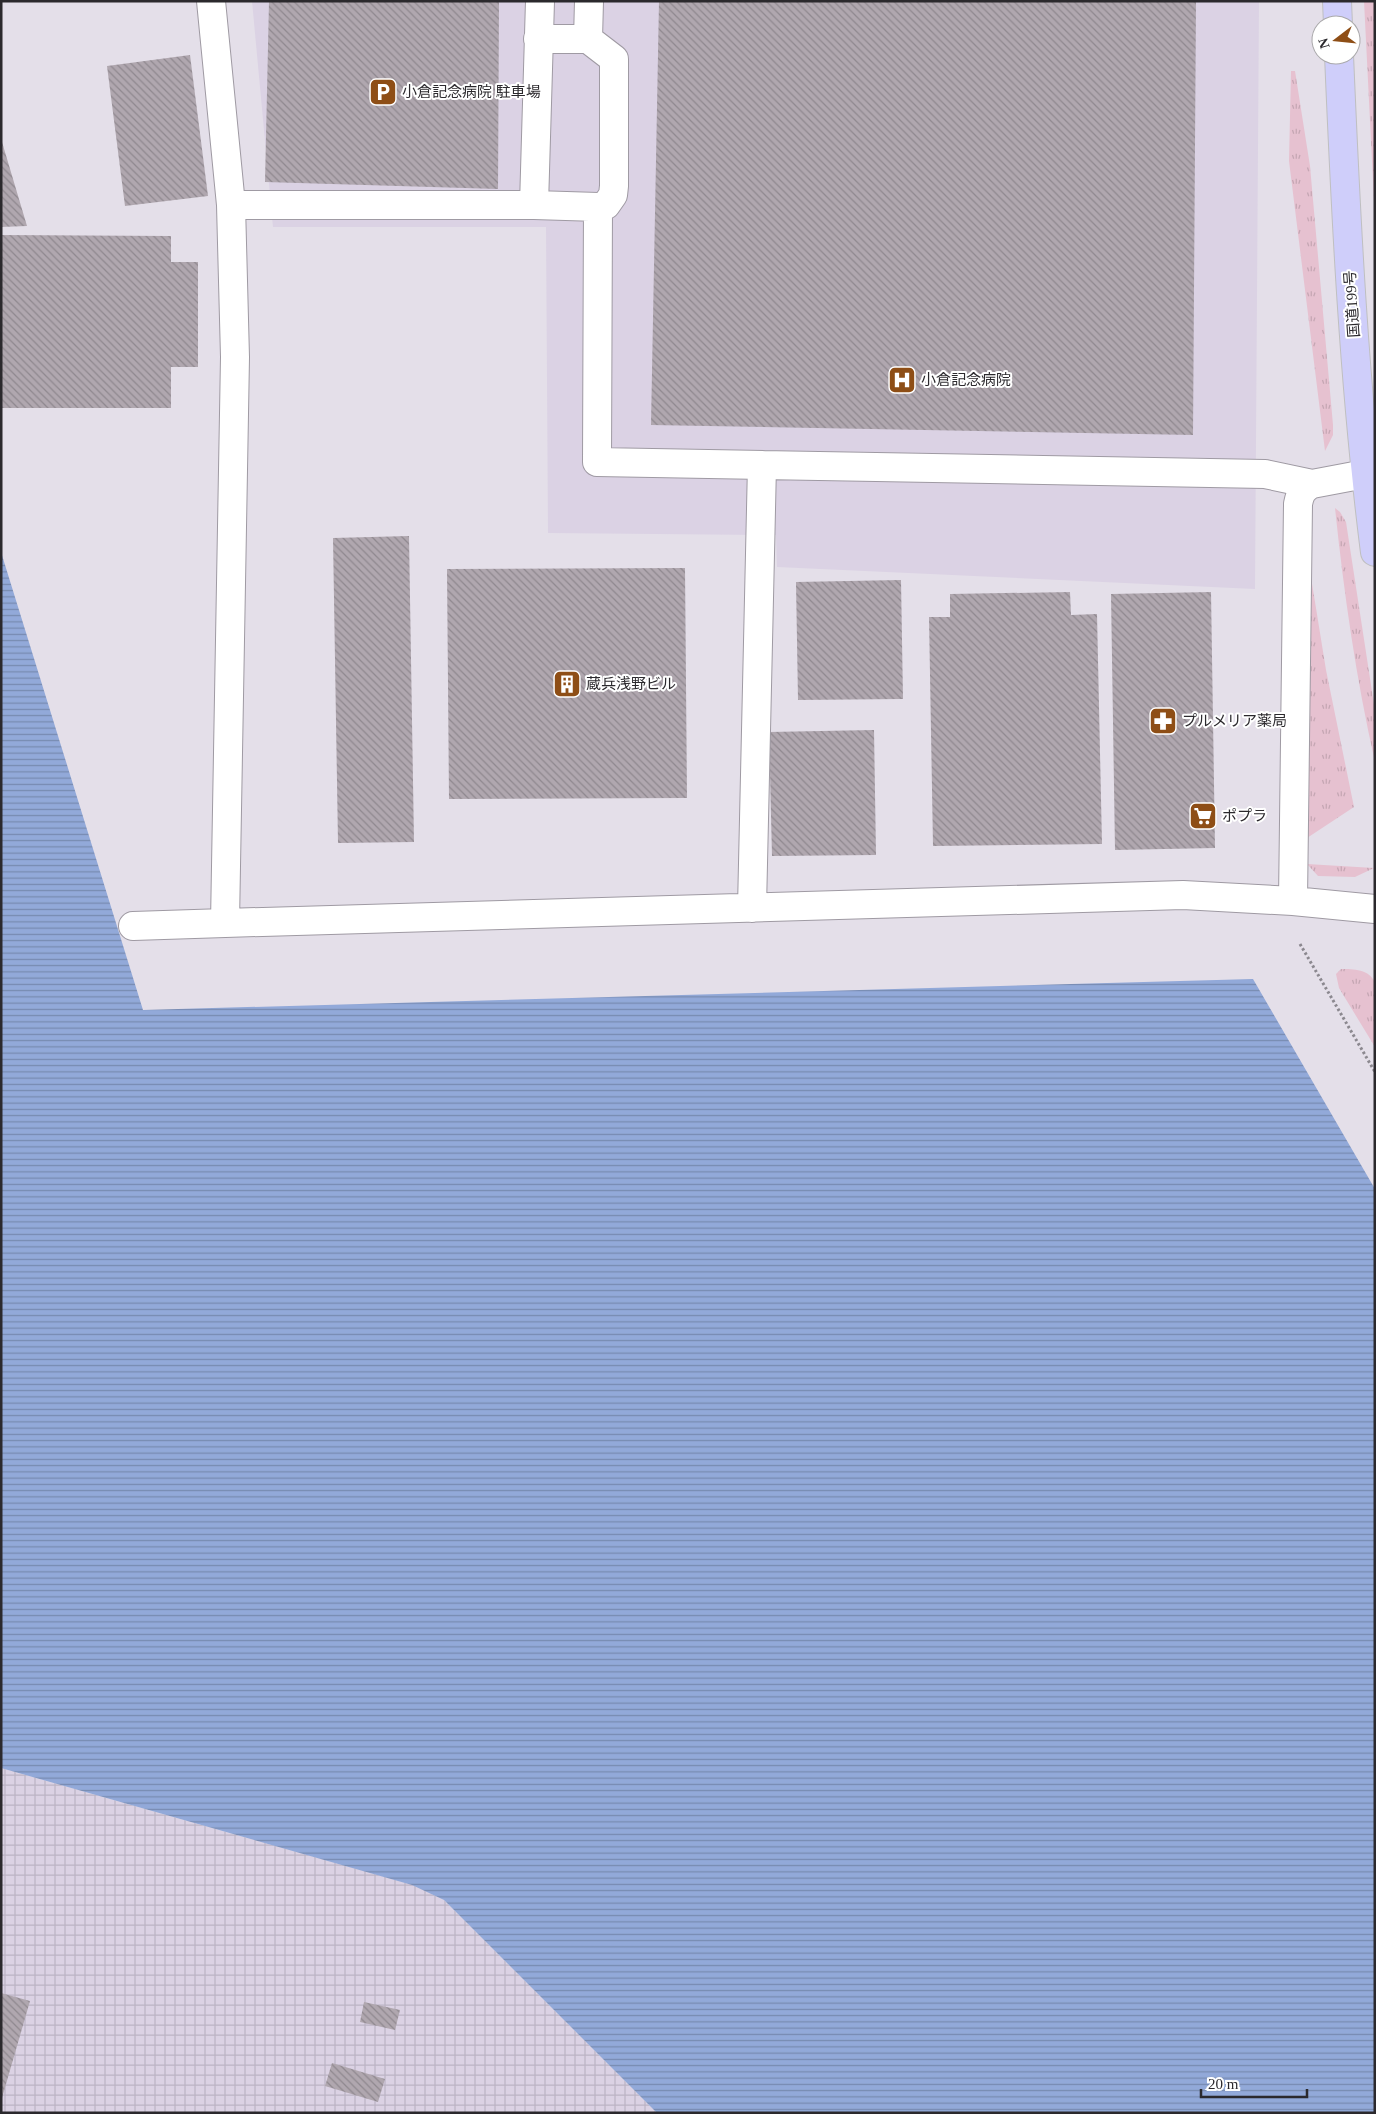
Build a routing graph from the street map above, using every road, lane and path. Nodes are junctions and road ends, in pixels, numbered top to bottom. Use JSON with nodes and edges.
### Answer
{"nodes":[{"id":1,"x":211,"y":1,"type":"edge"},
{"id":2,"x":540,"y":1,"type":"edge"},
{"id":3,"x":589,"y":1,"type":"edge"},
{"id":4,"x":1337,"y":1,"type":"edge"},
{"id":5,"x":1338,"y":15,"type":"edge"},
{"id":6,"x":538,"y":39,"type":"junction"},
{"id":7,"x":588,"y":39,"type":"junction"},
{"id":8,"x":1339,"y":65,"type":"edge"},
{"id":9,"x":534,"y":204,"type":"junction"},
{"id":10,"x":231,"y":205,"type":"junction"},
{"id":11,"x":598,"y":206,"type":"junction"},
{"id":12,"x":762,"y":465,"type":"junction"},
{"id":13,"x":1365,"y":474,"type":"junction"},
{"id":14,"x":1312,"y":484,"type":"junction"},
{"id":15,"x":1375,"y":552,"type":"edge"},
{"id":16,"x":1293,"y":901,"type":"junction"},
{"id":17,"x":752,"y":908,"type":"junction"},
{"id":18,"x":1375,"y":909,"type":"edge"},
{"id":19,"x":224,"y":923,"type":"junction"},
{"id":20,"x":133,"y":926,"type":"dead end"},
{"id":21,"x":1300,"y":944,"type":"dead end"},
{"id":22,"x":1375,"y":1072,"type":"edge"}],
"edges":[{"from":1,"to":10,"type":"street"},
{"from":2,"to":6,"type":"street"},
{"from":3,"to":7,"type":"street"},
{"from":4,"to":5,"type":"highway"},
{"from":6,"to":7,"type":"street"},
{"from":6,"to":9,"type":"street"},
{"from":7,"to":11,"type":"street"},
{"from":8,"to":13,"type":"highway","name":"国道199号"},
{"from":9,"to":10,"type":"street"},
{"from":9,"to":11,"type":"street"},
{"from":10,"to":19,"type":"street"},
{"from":11,"to":12,"type":"street"},
{"from":12,"to":14,"type":"street"},
{"from":12,"to":17,"type":"street"},
{"from":13,"to":14,"type":"street"},
{"from":13,"to":15,"type":"highway","name":"国道199号"},
{"from":14,"to":16,"type":"street"},
{"from":16,"to":17,"type":"street"},
{"from":16,"to":18,"type":"street"},
{"from":17,"to":19,"type":"street"},
{"from":19,"to":20,"type":"street"},
{"from":21,"to":22,"type":"path"}]}
